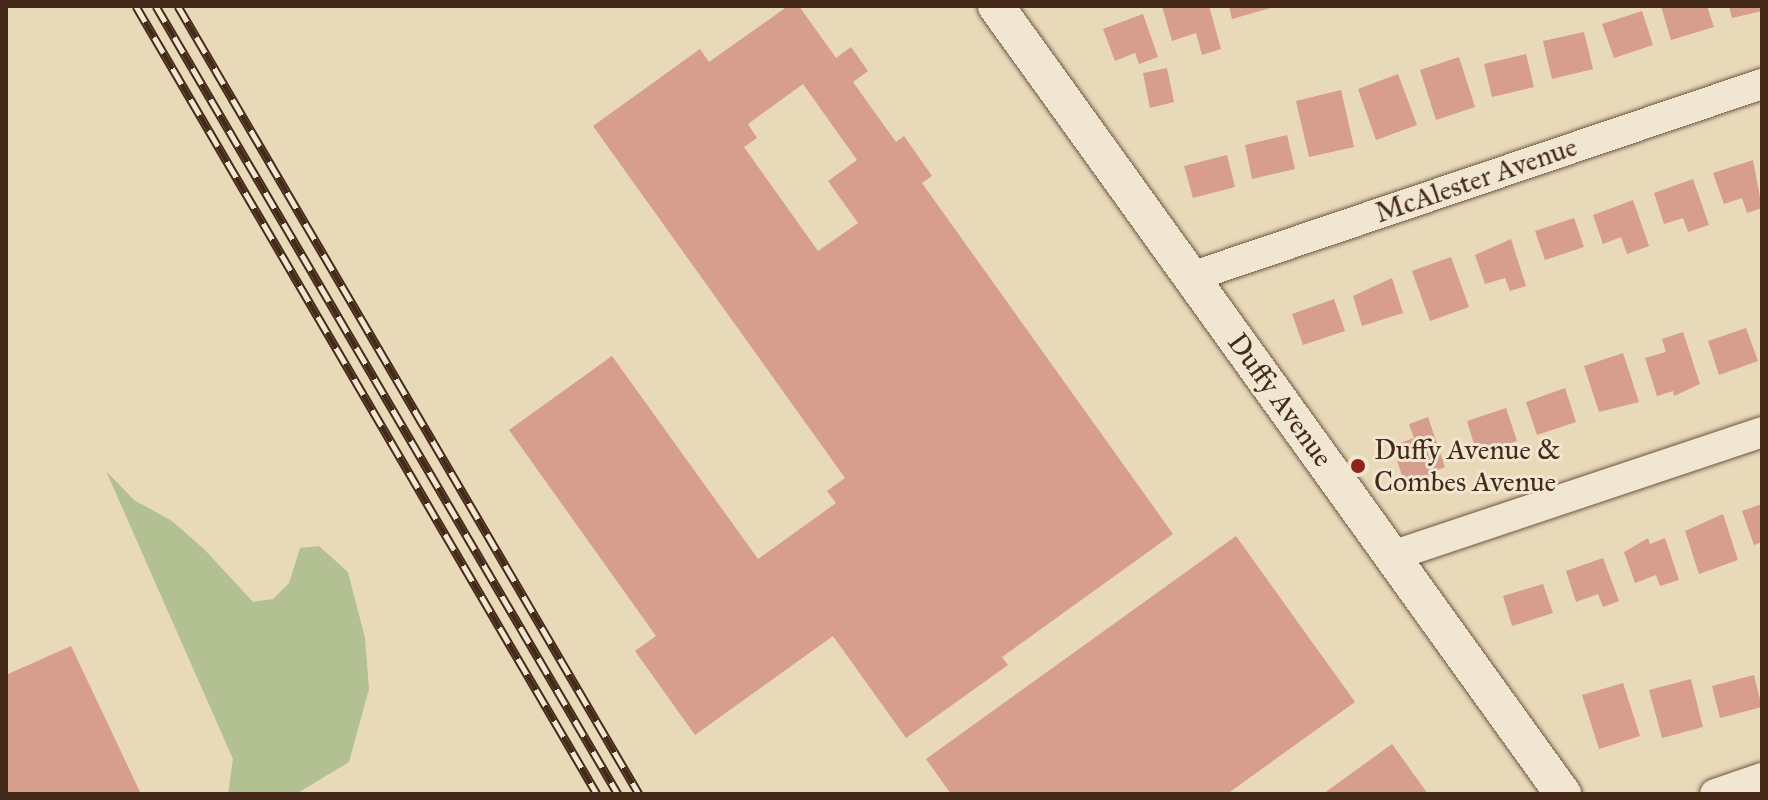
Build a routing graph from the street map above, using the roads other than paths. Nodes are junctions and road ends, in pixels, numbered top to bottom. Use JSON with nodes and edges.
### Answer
{"nodes":[{"id":1,"x":996,"y":6,"type":"edge"},
{"id":2,"x":1762,"y":84,"type":"edge"},
{"id":3,"x":1191,"y":277,"type":"junction"},
{"id":4,"x":1762,"y":432,"type":"edge"},
{"id":5,"x":1392,"y":556,"type":"junction"},
{"id":6,"x":1762,"y":778,"type":"edge"},
{"id":7,"x":1563,"y":794,"type":"edge"},
{"id":8,"x":1715,"y":794,"type":"edge"}],
"edges":[{"from":1,"to":3,"type":"street","name":"Duffy Avenue"},
{"from":2,"to":3,"type":"street","name":"McAlester Avenue"},
{"from":3,"to":5,"type":"street","name":"Duffy Avenue"},
{"from":4,"to":5,"type":"street"},
{"from":5,"to":7,"type":"street","name":"Duffy Avenue"},
{"from":6,"to":8,"type":"street"}]}
